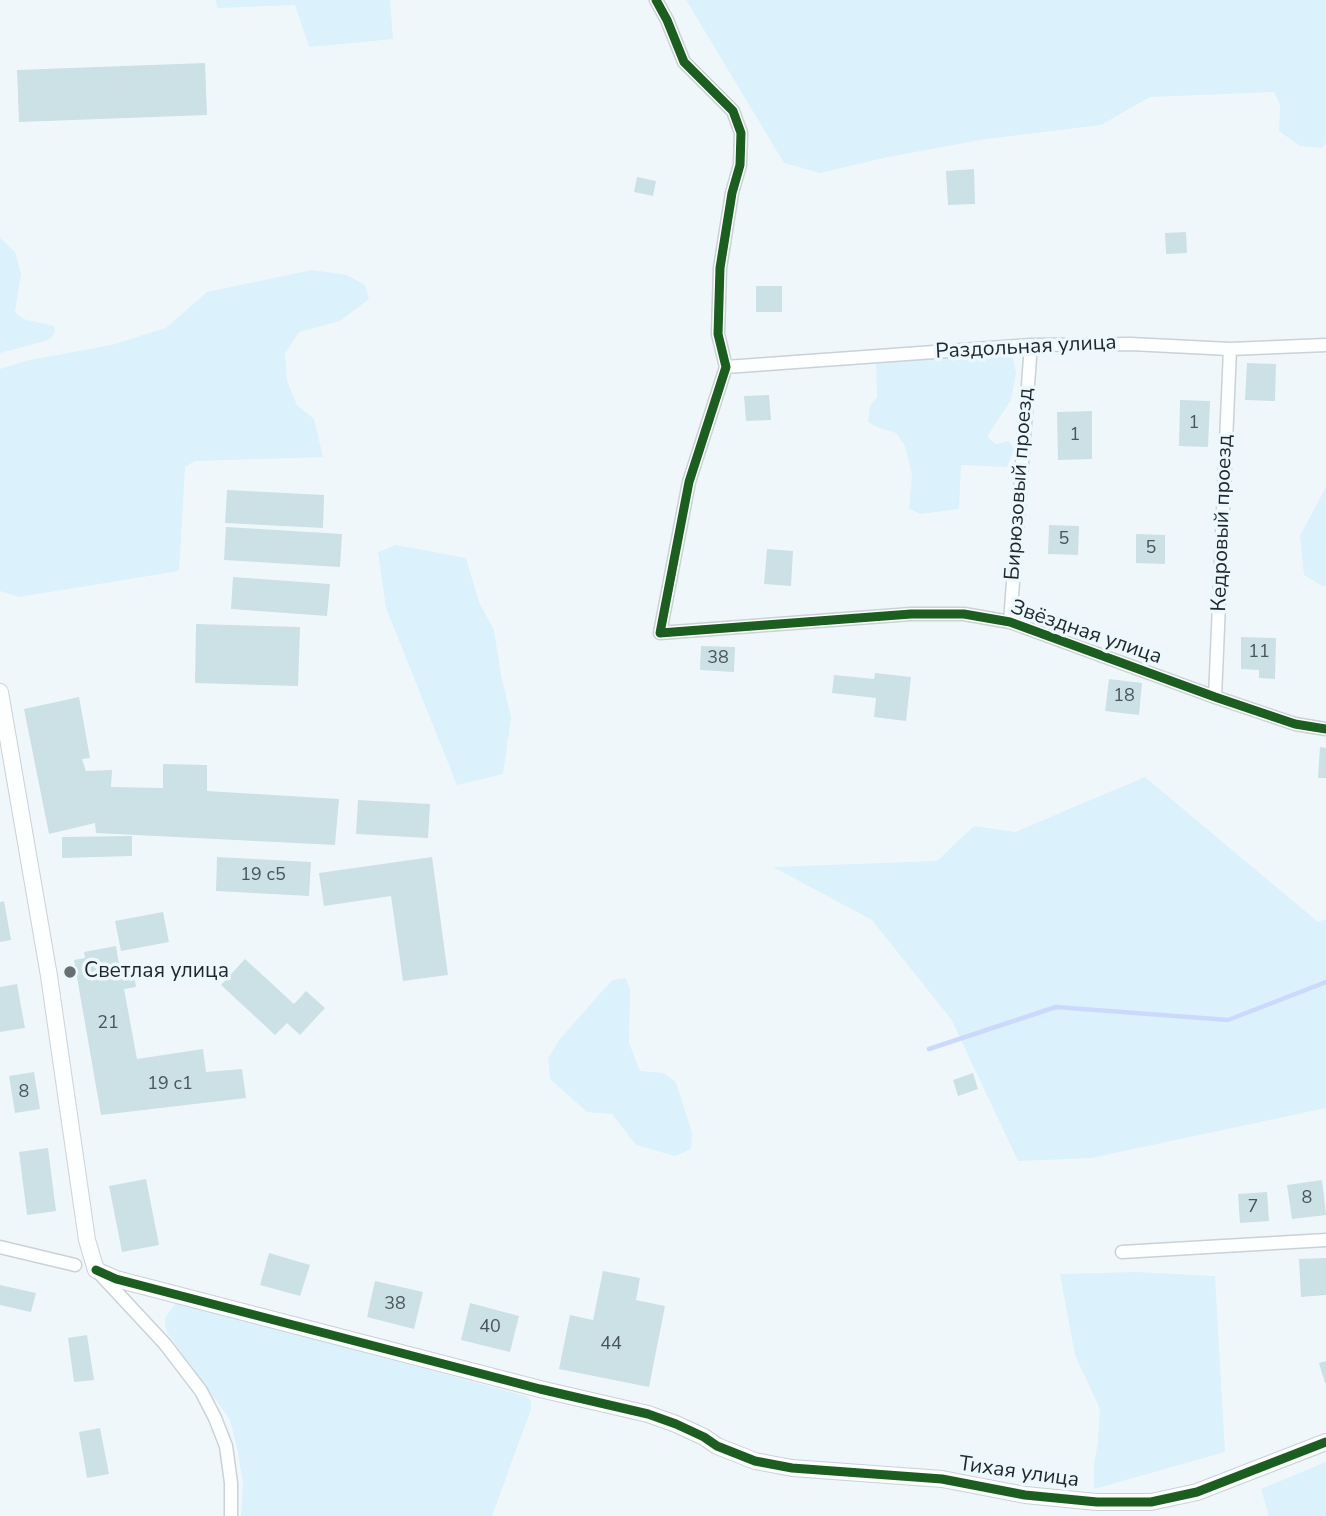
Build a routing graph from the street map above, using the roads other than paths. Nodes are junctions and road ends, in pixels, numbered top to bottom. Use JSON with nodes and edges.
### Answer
{"nodes":[{"id":1,"x":656,"y":0,"type":"edge"},
{"id":2,"x":1031,"y":345,"type":"junction"},
{"id":3,"x":1326,"y":345,"type":"edge"},
{"id":4,"x":1230,"y":349,"type":"junction"},
{"id":5,"x":726,"y":367,"type":"junction"},
{"id":6,"x":1010,"y":622,"type":"junction"},
{"id":7,"x":0,"y":692,"type":"edge"},
{"id":8,"x":1215,"y":697,"type":"junction"},
{"id":9,"x":1326,"y":729,"type":"edge"},
{"id":10,"x":1326,"y":1240,"type":"edge"},
{"id":11,"x":0,"y":1247,"type":"edge"},
{"id":12,"x":1122,"y":1252,"type":"dead end"},
{"id":13,"x":75,"y":1265,"type":"dead end"},
{"id":14,"x":96,"y":1270,"type":"junction"},
{"id":15,"x":1326,"y":1443,"type":"edge"},
{"id":16,"x":231,"y":1516,"type":"edge"}],
"edges":[{"from":1,"to":5,"type":"street"},
{"from":2,"to":4,"type":"street","name":"Раздольная улица"},
{"from":2,"to":5,"type":"street","name":"Раздольная улица"},
{"from":2,"to":6,"type":"street","name":"Бирюзовый проезд"},
{"from":3,"to":4,"type":"street","name":"Раздольная улица"},
{"from":4,"to":8,"type":"street","name":"Кедровый проезд"},
{"from":5,"to":6,"type":"street","name":"Звёздная улица"},
{"from":6,"to":8,"type":"street","name":"Звёздная улица"},
{"from":7,"to":14,"type":"street"},
{"from":8,"to":9,"type":"street","name":"Звёздная улица"},
{"from":10,"to":12,"type":"street"},
{"from":11,"to":13,"type":"street"},
{"from":14,"to":15,"type":"street","name":"Тихая улица"},
{"from":14,"to":16,"type":"street"}]}
